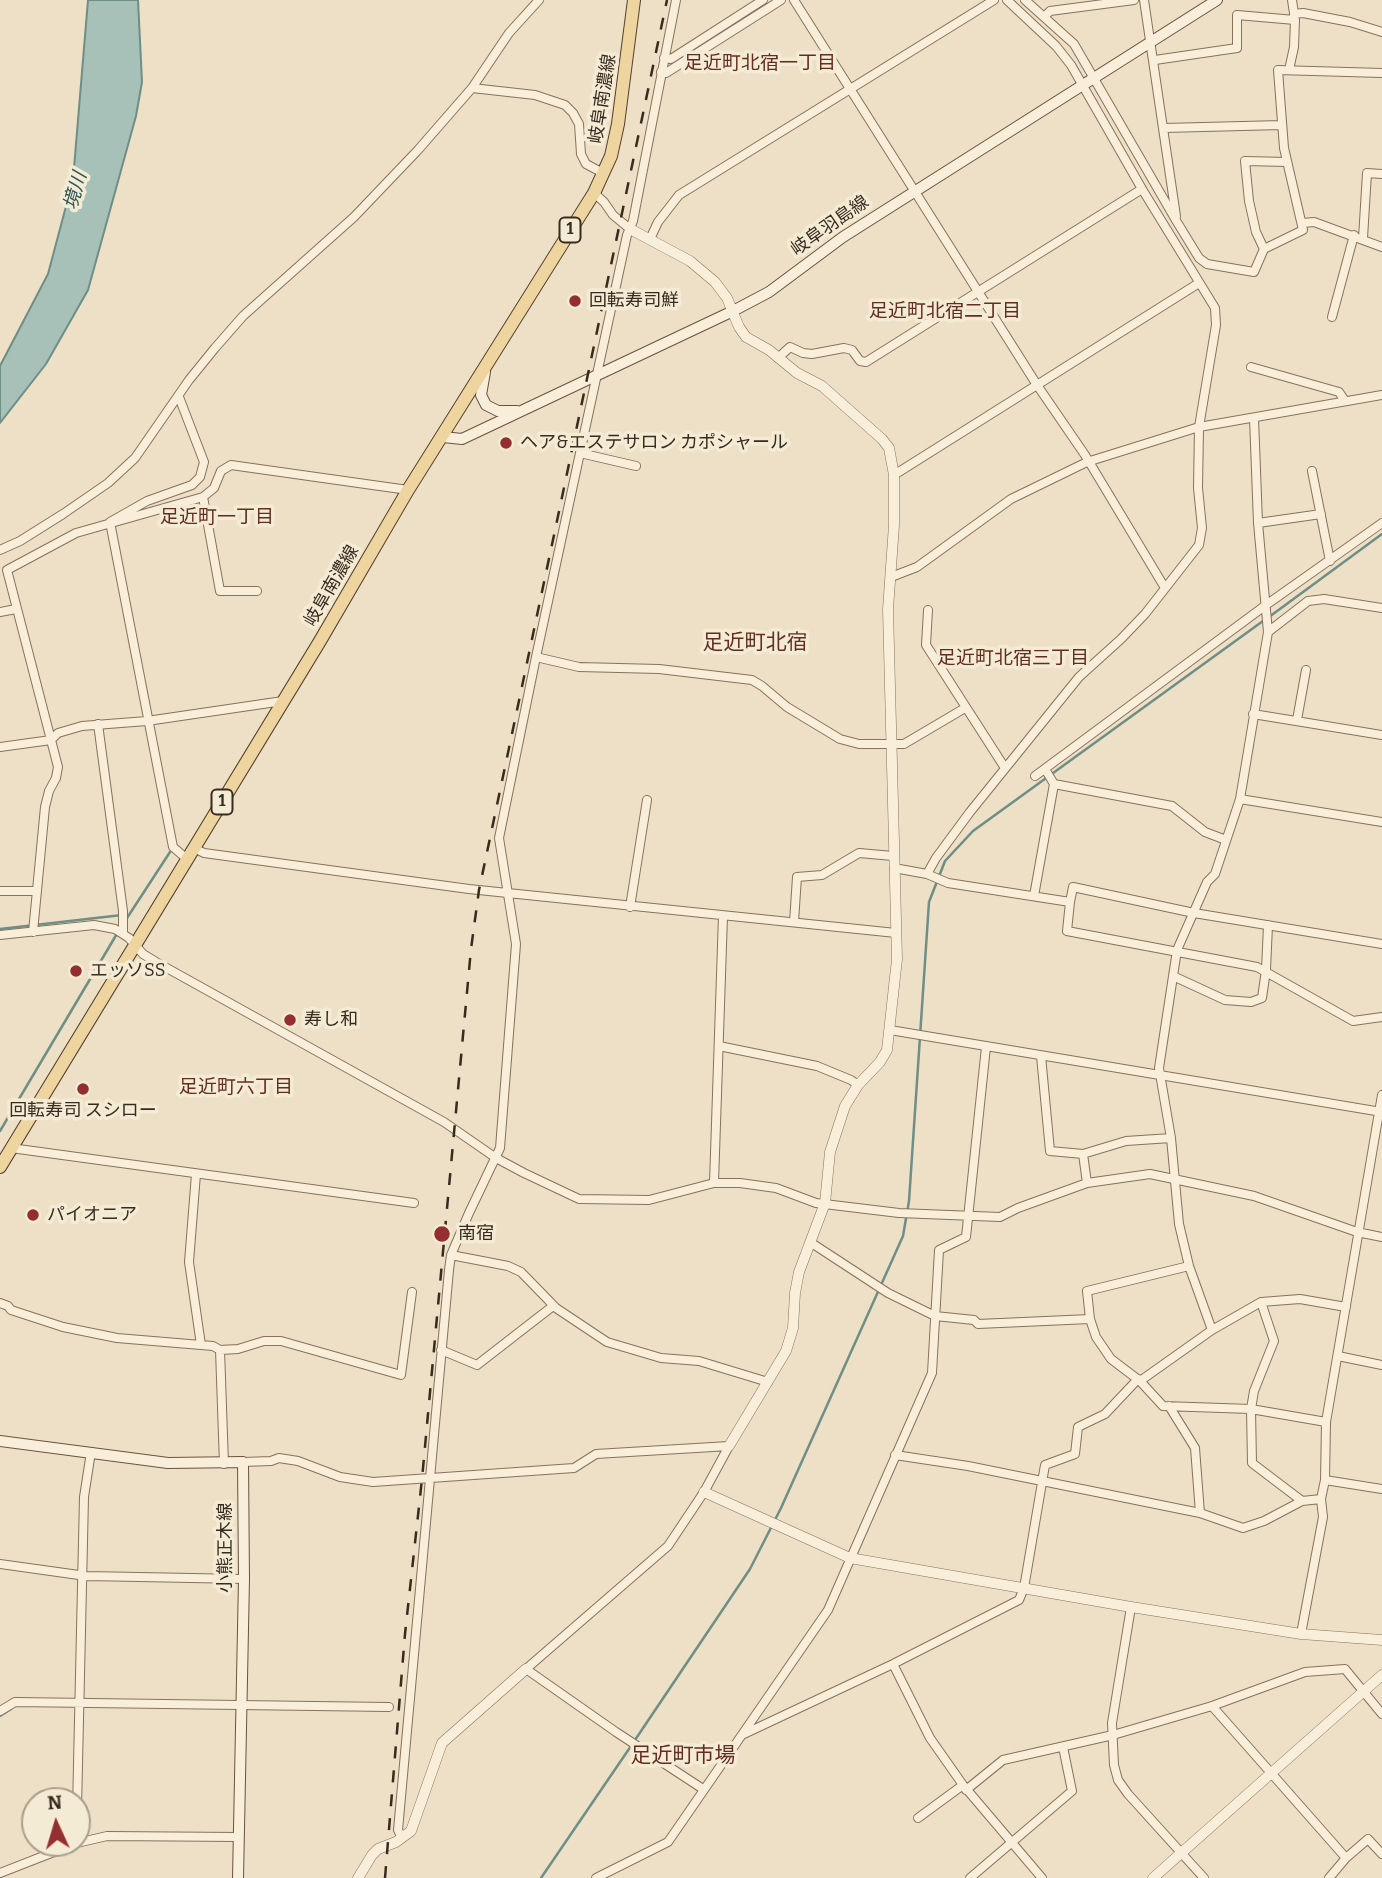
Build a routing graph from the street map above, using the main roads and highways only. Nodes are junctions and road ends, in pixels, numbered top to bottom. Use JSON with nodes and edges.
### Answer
{"nodes":[{"id":1,"x":634,"y":0,"type":"edge"},
{"id":2,"x":1217,"y":0,"type":"edge"},
{"id":3,"x":489,"y":359,"type":"junction"},
{"id":4,"x":521,"y":411,"type":"junction"},
{"id":5,"x":443,"y":437,"type":"junction"},
{"id":6,"x":7,"y":1150,"type":"edge"},
{"id":7,"x":0,"y":1167,"type":"edge"},
{"id":8,"x":0,"y":1441,"type":"edge"},
{"id":9,"x":238,"y":1878,"type":"edge"}],
"edges":[{"from":1,"to":3,"type":"main road","name":"岐阜南濃線","number":"1"},
{"from":2,"to":4,"type":"main road","name":"岐阜羽島線"},
{"from":3,"to":4,"type":"main road"},
{"from":3,"to":5,"type":"main road","name":"岐阜南濃線","number":"1"},
{"from":4,"to":5,"type":"main road","name":"岐阜羽島線"},
{"from":5,"to":6,"type":"main road","name":"岐阜南濃線","number":"1"},
{"from":6,"to":7,"type":"main road","name":"岐阜南濃線","number":"1"},
{"from":8,"to":9,"type":"main road","name":"小熊正木線"}]}
